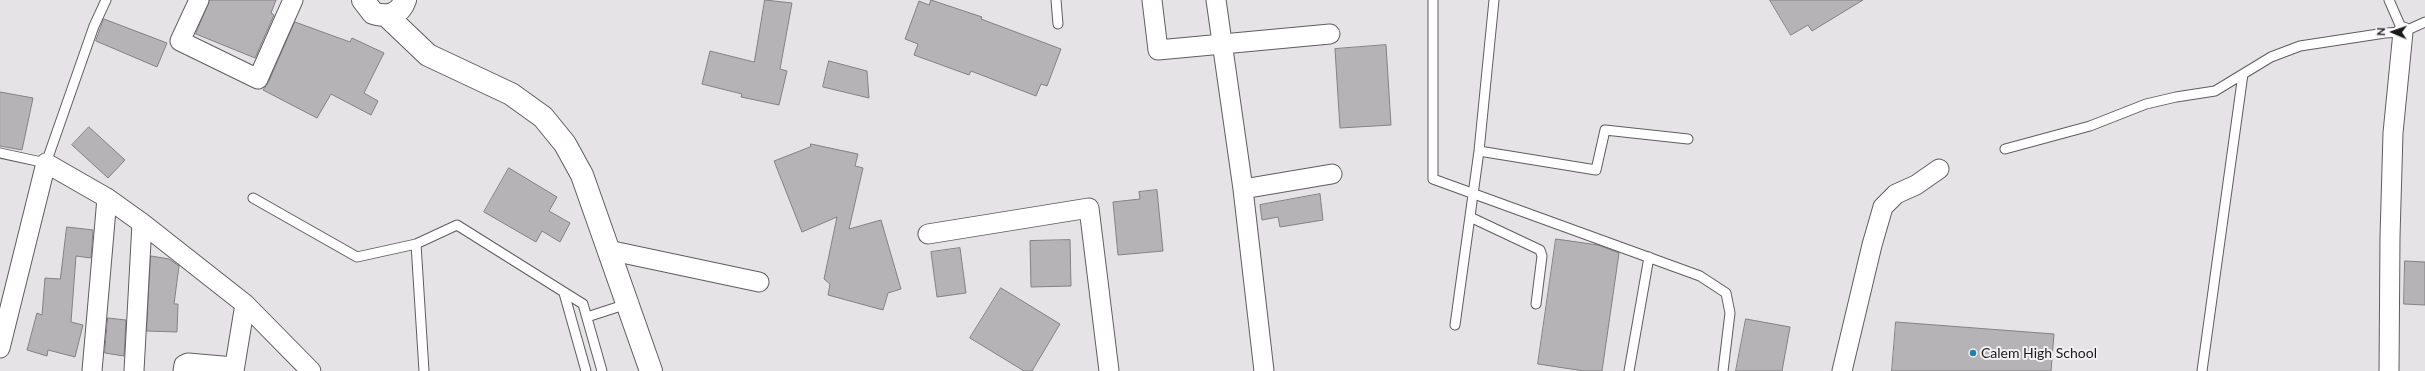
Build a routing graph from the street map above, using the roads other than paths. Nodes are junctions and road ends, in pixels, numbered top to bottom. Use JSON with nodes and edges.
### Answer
{"nodes":[{"id":1,"x":106,"y":0,"type":"edge"},
{"id":2,"x":199,"y":0,"type":"edge"},
{"id":3,"x":293,"y":0,"type":"edge"},
{"id":4,"x":363,"y":0,"type":"edge"},
{"id":5,"x":405,"y":0,"type":"edge"},
{"id":6,"x":1056,"y":0,"type":"edge"},
{"id":7,"x":1152,"y":0,"type":"edge"},
{"id":8,"x":1216,"y":0,"type":"edge"},
{"id":9,"x":1433,"y":0,"type":"edge"},
{"id":10,"x":1494,"y":0,"type":"edge"},
{"id":11,"x":2389,"y":0,"type":"edge"},
{"id":12,"x":387,"y":16,"type":"junction"},
{"id":13,"x":2425,"y":22,"type":"edge"},
{"id":14,"x":1058,"y":24,"type":"dead end"},
{"id":15,"x":2403,"y":32,"type":"junction"},
{"id":16,"x":1330,"y":34,"type":"dead end"},
{"id":17,"x":1223,"y":43,"type":"junction"},
{"id":18,"x":2243,"y":74,"type":"junction"},
{"id":19,"x":1688,"y":139,"type":"dead end"},
{"id":20,"x":2005,"y":149,"type":"dead end"},
{"id":21,"x":1479,"y":151,"type":"junction"},
{"id":22,"x":0,"y":153,"type":"edge"},
{"id":23,"x":46,"y":163,"type":"junction"},
{"id":24,"x":1939,"y":170,"type":"dead end"},
{"id":25,"x":1332,"y":174,"type":"dead end"},
{"id":26,"x":1243,"y":189,"type":"junction"},
{"id":27,"x":1473,"y":194,"type":"junction"},
{"id":28,"x":107,"y":198,"type":"junction"},
{"id":29,"x":252,"y":198,"type":"dead end"},
{"id":30,"x":1470,"y":217,"type":"junction"},
{"id":31,"x":142,"y":223,"type":"junction"},
{"id":32,"x":928,"y":234,"type":"dead end"},
{"id":33,"x":416,"y":244,"type":"junction"},
{"id":34,"x":608,"y":250,"type":"junction"},
{"id":35,"x":1649,"y":258,"type":"junction"},
{"id":36,"x":759,"y":282,"type":"dead end"},
{"id":37,"x":564,"y":293,"type":"junction"},
{"id":38,"x":245,"y":304,"type":"junction"},
{"id":39,"x":627,"y":304,"type":"junction"},
{"id":40,"x":1536,"y":304,"type":"dead end"},
{"id":41,"x":587,"y":317,"type":"junction"},
{"id":42,"x":1455,"y":325,"type":"dead end"},
{"id":43,"x":0,"y":348,"type":"edge"},
{"id":44,"x":234,"y":369,"type":"edge"},
{"id":45,"x":92,"y":371,"type":"edge"},
{"id":46,"x":134,"y":371,"type":"edge"},
{"id":47,"x":183,"y":371,"type":"edge"},
{"id":48,"x":311,"y":371,"type":"edge"},
{"id":49,"x":424,"y":371,"type":"edge"},
{"id":50,"x":586,"y":371,"type":"edge"},
{"id":51,"x":602,"y":371,"type":"edge"},
{"id":52,"x":650,"y":371,"type":"edge"},
{"id":53,"x":1109,"y":371,"type":"edge"},
{"id":54,"x":1264,"y":371,"type":"edge"},
{"id":55,"x":1629,"y":371,"type":"edge"},
{"id":56,"x":1723,"y":371,"type":"edge"},
{"id":57,"x":1842,"y":371,"type":"edge"},
{"id":58,"x":2202,"y":371,"type":"edge"},
{"id":59,"x":2389,"y":371,"type":"edge"}],
"edges":[{"from":1,"to":23,"type":"lane"},
{"from":2,"to":3,"type":"street"},
{"from":4,"to":12,"type":"main road"},
{"from":5,"to":12,"type":"main road"},
{"from":6,"to":14,"type":"lane"},
{"from":7,"to":17,"type":"street"},
{"from":8,"to":17,"type":"street"},
{"from":9,"to":27,"type":"lane"},
{"from":10,"to":21,"type":"lane"},
{"from":11,"to":15,"type":"lane"},
{"from":12,"to":34,"type":"main road"},
{"from":13,"to":15,"type":"lane"},
{"from":15,"to":18,"type":"lane"},
{"from":15,"to":59,"type":"street"},
{"from":16,"to":17,"type":"street"},
{"from":17,"to":26,"type":"street"},
{"from":18,"to":20,"type":"lane"},
{"from":18,"to":58,"type":"lane"},
{"from":19,"to":21,"type":"lane"},
{"from":21,"to":27,"type":"lane"},
{"from":22,"to":23,"type":"lane"},
{"from":23,"to":28,"type":"street"},
{"from":23,"to":43,"type":"street"},
{"from":24,"to":57,"type":"street"},
{"from":25,"to":26,"type":"street"},
{"from":26,"to":54,"type":"street"},
{"from":27,"to":30,"type":"lane"},
{"from":27,"to":35,"type":"lane"},
{"from":28,"to":31,"type":"street"},
{"from":28,"to":45,"type":"street"},
{"from":29,"to":33,"type":"lane"},
{"from":30,"to":40,"type":"lane"},
{"from":30,"to":42,"type":"lane"},
{"from":31,"to":38,"type":"street"},
{"from":31,"to":46,"type":"street"},
{"from":32,"to":53,"type":"street"},
{"from":33,"to":37,"type":"lane"},
{"from":33,"to":49,"type":"lane"},
{"from":34,"to":36,"type":"street"},
{"from":34,"to":39,"type":"main road"},
{"from":35,"to":55,"type":"lane"},
{"from":35,"to":56,"type":"lane"},
{"from":37,"to":41,"type":"lane"},
{"from":37,"to":50,"type":"lane"},
{"from":38,"to":44,"type":"street"},
{"from":38,"to":48,"type":"street"},
{"from":39,"to":41,"type":"lane"},
{"from":39,"to":52,"type":"main road"},
{"from":41,"to":51,"type":"lane"},
{"from":44,"to":47,"type":"street"}]}
